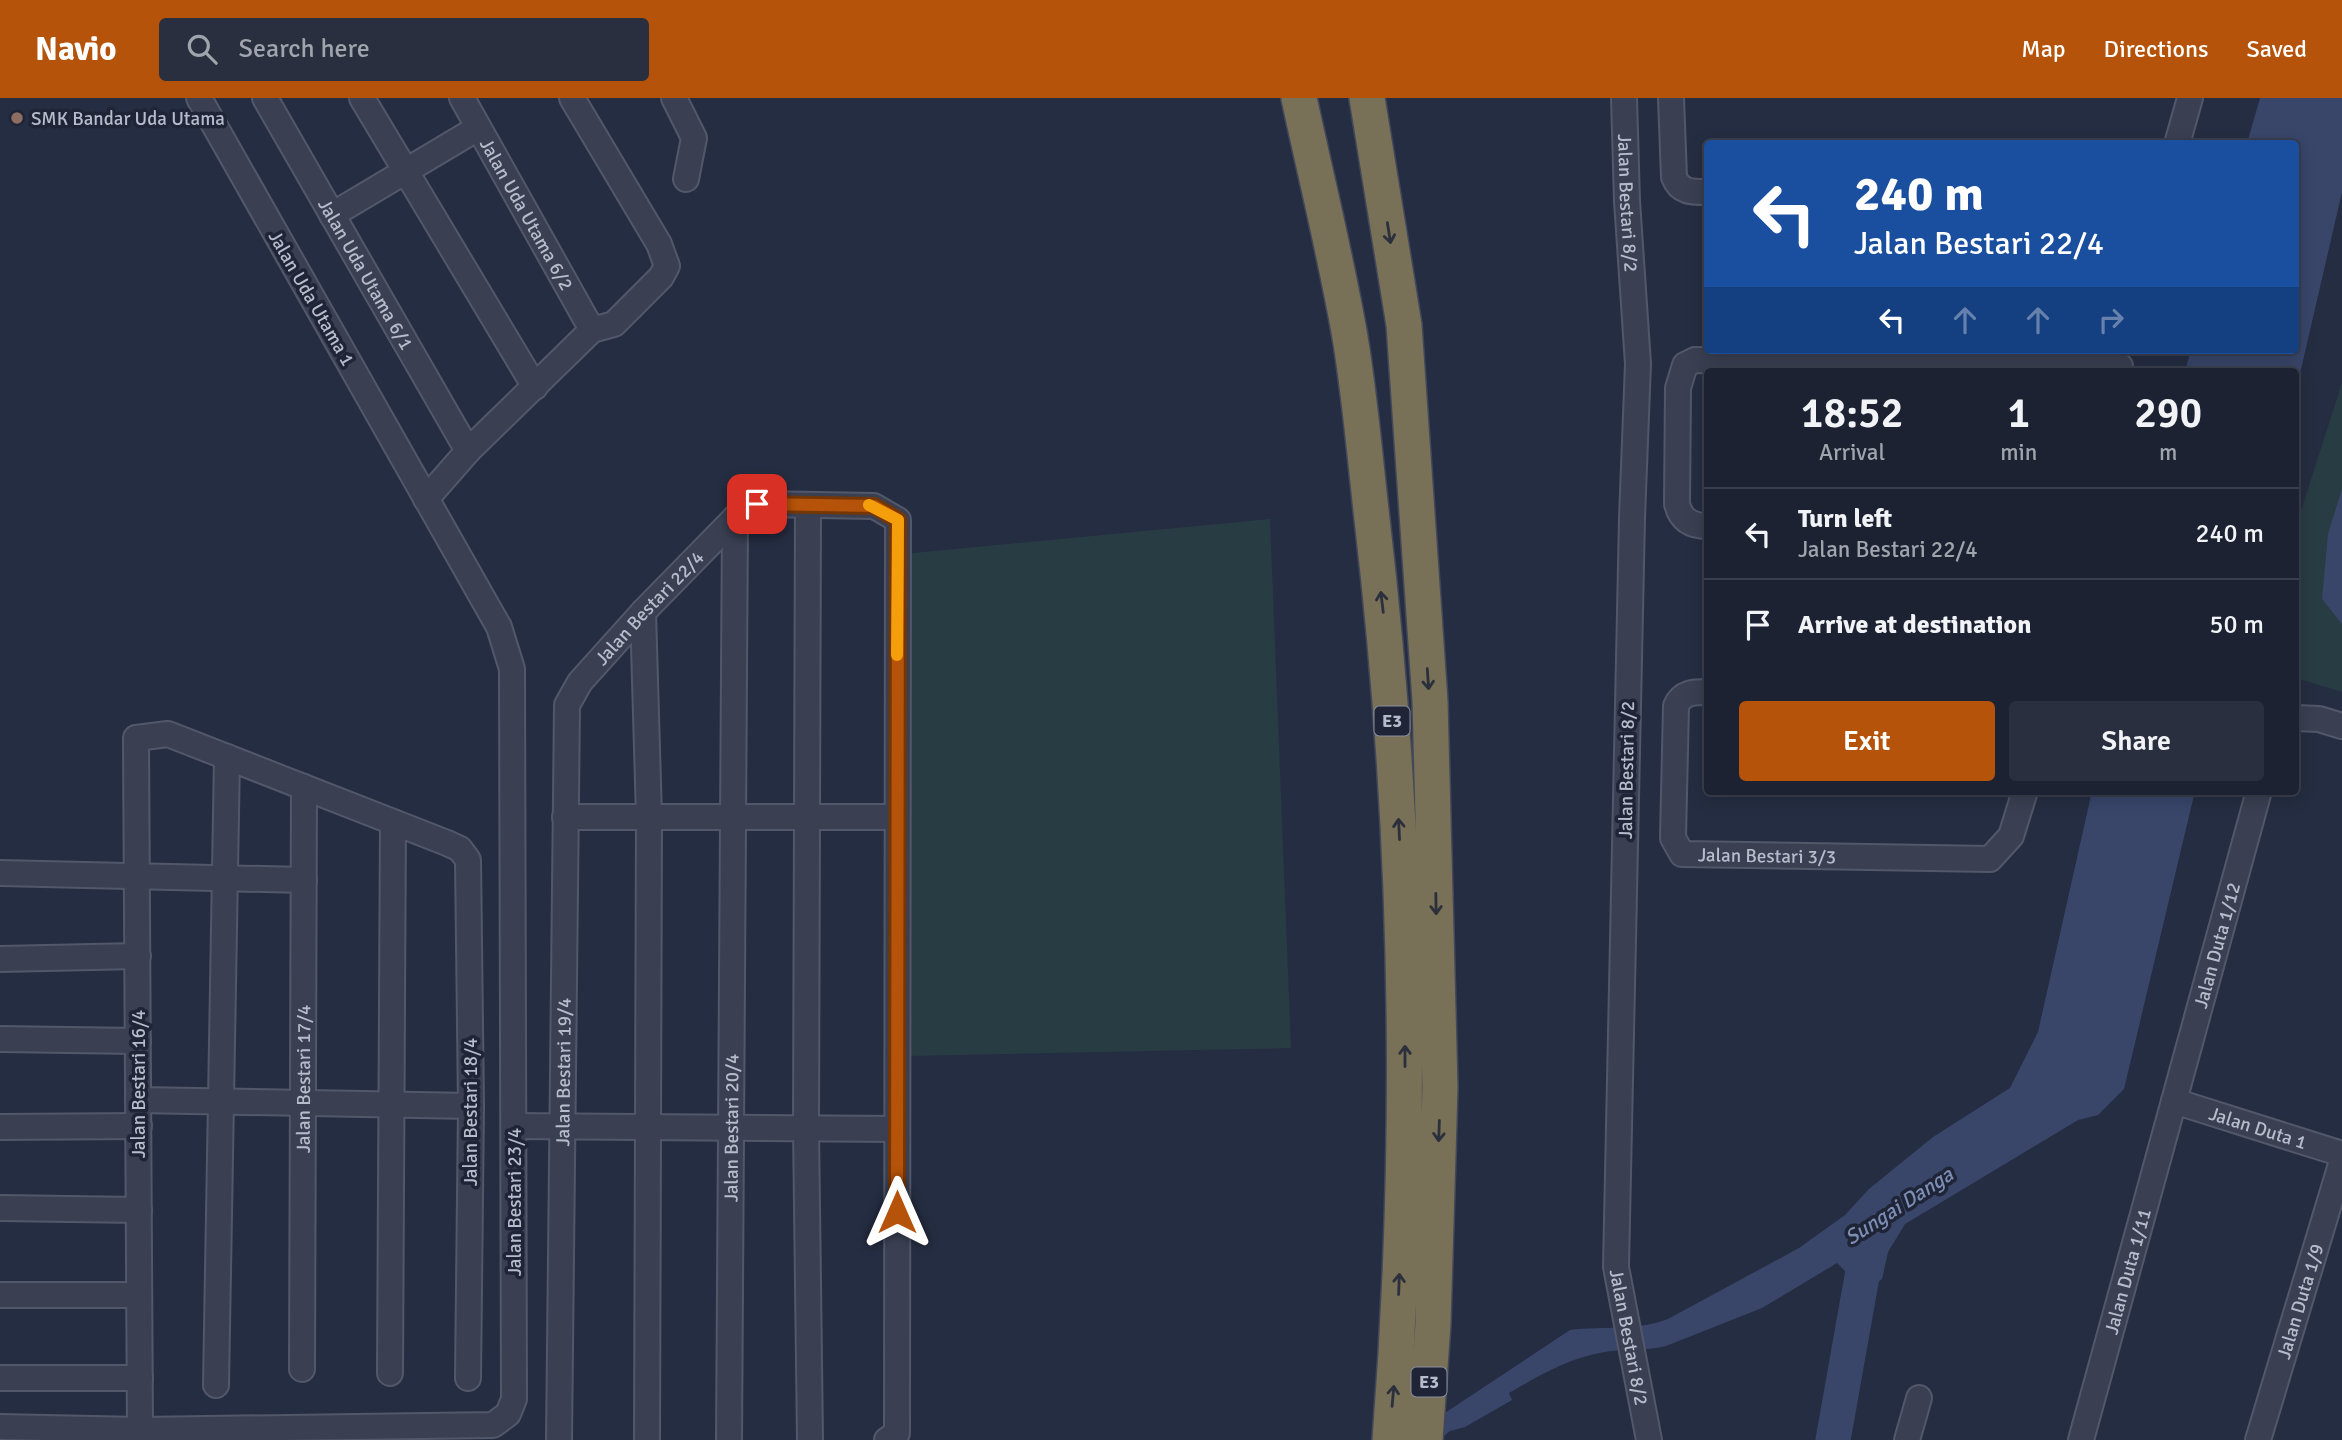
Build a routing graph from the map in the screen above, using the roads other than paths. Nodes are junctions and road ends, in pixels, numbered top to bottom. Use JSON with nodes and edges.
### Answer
{"nodes":[{"id":1,"x":199,"y":98,"type":"edge"},
{"id":2,"x":265,"y":98,"type":"edge"},
{"id":3,"x":362,"y":98,"type":"edge"},
{"id":4,"x":461,"y":98,"type":"edge"},
{"id":5,"x":572,"y":98,"type":"edge"},
{"id":6,"x":674,"y":98,"type":"edge"},
{"id":7,"x":1298,"y":98,"type":"edge"},
{"id":8,"x":1367,"y":98,"type":"edge"},
{"id":9,"x":1624,"y":98,"type":"edge"},
{"id":10,"x":1671,"y":98,"type":"edge"},
{"id":11,"x":2190,"y":98,"type":"edge"},
{"id":12,"x":478,"y":128,"type":"junction"},
{"id":13,"x":2178,"y":140,"type":"edge"},
{"id":14,"x":405,"y":172,"type":"junction"},
{"id":15,"x":686,"y":179,"type":"dead end"},
{"id":16,"x":1704,"y":192,"type":"edge"},
{"id":17,"x":332,"y":215,"type":"junction"},
{"id":18,"x":592,"y":330,"type":"junction"},
{"id":19,"x":2121,"y":362,"type":"edge"},
{"id":20,"x":535,"y":387,"type":"junction"},
{"id":21,"x":468,"y":451,"type":"junction"},
{"id":22,"x":426,"y":499,"type":"junction"},
{"id":23,"x":808,"y":505,"type":"junction"},
{"id":24,"x":735,"y":519,"type":"junction"},
{"id":25,"x":1704,"y":526,"type":"edge"},
{"id":26,"x":643,"y":612,"type":"junction"},
{"id":27,"x":1703,"y":692,"type":"edge"},
{"id":28,"x":566,"y":705,"type":"joint"},
{"id":29,"x":227,"y":757,"type":"junction"},
{"id":30,"x":304,"y":787,"type":"junction"},
{"id":31,"x":2024,"y":795,"type":"edge"},
{"id":32,"x":2258,"y":795,"type":"edge"},
{"id":33,"x":565,"y":817,"type":"junction"},
{"id":34,"x":649,"y":817,"type":"junction"},
{"id":35,"x":733,"y":817,"type":"junction"},
{"id":36,"x":807,"y":817,"type":"junction"},
{"id":37,"x":897,"y":817,"type":"junction"},
{"id":38,"x":394,"y":822,"type":"junction"},
{"id":39,"x":0,"y":873,"type":"edge"},
{"id":40,"x":137,"y":874,"type":"junction"},
{"id":41,"x":224,"y":876,"type":"junction"},
{"id":42,"x":304,"y":880,"type":"junction"},
{"id":43,"x":138,"y":956,"type":"junction"},
{"id":44,"x":0,"y":959,"type":"edge"},
{"id":45,"x":0,"y":1039,"type":"edge"},
{"id":46,"x":138,"y":1041,"type":"junction"},
{"id":47,"x":138,"y":1100,"type":"junction"},
{"id":48,"x":221,"y":1101,"type":"junction"},
{"id":49,"x":2174,"y":1101,"type":"junction"},
{"id":50,"x":303,"y":1103,"type":"junction"},
{"id":51,"x":391,"y":1104,"type":"junction"},
{"id":52,"x":471,"y":1106,"type":"junction"},
{"id":53,"x":139,"y":1126,"type":"junction"},
{"id":54,"x":514,"y":1126,"type":"junction"},
{"id":55,"x":562,"y":1126,"type":"junction"},
{"id":56,"x":0,"y":1127,"type":"edge"},
{"id":57,"x":646,"y":1127,"type":"junction"},
{"id":58,"x":731,"y":1127,"type":"junction"},
{"id":59,"x":806,"y":1128,"type":"junction"},
{"id":60,"x":897,"y":1129,"type":"junction"},
{"id":61,"x":2342,"y":1154,"type":"edge"},
{"id":62,"x":2342,"y":1161,"type":"edge"},
{"id":63,"x":0,"y":1208,"type":"edge"},
{"id":64,"x":139,"y":1210,"type":"junction"},
{"id":65,"x":0,"y":1295,"type":"edge"},
{"id":66,"x":139,"y":1296,"type":"junction"},
{"id":67,"x":302,"y":1369,"type":"dead end"},
{"id":68,"x":390,"y":1373,"type":"dead end"},
{"id":69,"x":0,"y":1378,"type":"edge"},
{"id":70,"x":139,"y":1378,"type":"junction"},
{"id":71,"x":468,"y":1378,"type":"dead end"},
{"id":72,"x":216,"y":1385,"type":"dead end"},
{"id":73,"x":1919,"y":1398,"type":"dead end"},
{"id":74,"x":0,"y":1427,"type":"edge"},
{"id":75,"x":140,"y":1430,"type":"junction"},
{"id":76,"x":892,"y":1437,"type":"edge"},
{"id":77,"x":559,"y":1440,"type":"edge"},
{"id":78,"x":647,"y":1440,"type":"edge"},
{"id":79,"x":729,"y":1440,"type":"edge"},
{"id":80,"x":810,"y":1440,"type":"edge"},
{"id":81,"x":1390,"y":1440,"type":"edge"},
{"id":82,"x":1424,"y":1440,"type":"edge"},
{"id":83,"x":1649,"y":1440,"type":"edge"},
{"id":84,"x":1907,"y":1440,"type":"edge"},
{"id":85,"x":2081,"y":1440,"type":"edge"},
{"id":86,"x":2258,"y":1440,"type":"edge"}],
"edges":[{"from":1,"to":22,"type":"street","name":"Jalan Uda Utama 1"},
{"from":2,"to":17,"type":"street","name":"Jalan Uda Utama 6/1"},
{"from":3,"to":14,"type":"street"},
{"from":4,"to":12,"type":"street","name":"Jalan Uda Utama 6/2"},
{"from":5,"to":18,"type":"street"},
{"from":6,"to":15,"type":"street"},
{"from":81,"to":7,"type":"highway","number":"E3","one_way":true},
{"from":8,"to":82,"type":"highway","number":"E3","one_way":true},
{"from":9,"to":83,"type":"street","name":"Jalan Bestari 8/2"},
{"from":10,"to":16,"type":"street"},
{"from":11,"to":13,"type":"street"},
{"from":12,"to":14,"type":"street"},
{"from":12,"to":18,"type":"street","name":"Jalan Uda Utama 6/2"},
{"from":14,"to":17,"type":"street"},
{"from":14,"to":20,"type":"street"},
{"from":17,"to":21,"type":"street","name":"Jalan Uda Utama 6/1"},
{"from":18,"to":20,"type":"street"},
{"from":19,"to":25,"type":"street"},
{"from":20,"to":21,"type":"street"},
{"from":21,"to":22,"type":"street"},
{"from":22,"to":54,"type":"street","name":"Jalan Bestari 23/4"},
{"from":23,"to":24,"type":"street","name":"Jalan Bestari 22/4"},
{"from":23,"to":36,"type":"street"},
{"from":23,"to":37,"type":"street","name":"Jalan Bestari 22/4"},
{"from":24,"to":26,"type":"street","name":"Jalan Bestari 22/4"},
{"from":24,"to":35,"type":"street","name":"Jalan Bestari 20/4"},
{"from":26,"to":28,"type":"street","name":"Jalan Bestari 22/4"},
{"from":26,"to":34,"type":"street"},
{"from":27,"to":31,"type":"street","name":"Jalan Bestari 3/3"},
{"from":28,"to":33,"type":"street","name":"Jalan Bestari 19/4"},
{"from":29,"to":30,"type":"street"},
{"from":29,"to":40,"type":"street","name":"Jalan Bestari 16/4"},
{"from":29,"to":41,"type":"street"},
{"from":30,"to":38,"type":"street"},
{"from":30,"to":42,"type":"street","name":"Jalan Bestari 17/4"},
{"from":32,"to":49,"type":"street","name":"Jalan Duta 1/12"},
{"from":33,"to":34,"type":"street"},
{"from":33,"to":55,"type":"street","name":"Jalan Bestari 19/4"},
{"from":34,"to":35,"type":"street"},
{"from":34,"to":57,"type":"street"},
{"from":35,"to":36,"type":"street"},
{"from":35,"to":58,"type":"street","name":"Jalan Bestari 20/4"},
{"from":36,"to":37,"type":"street"},
{"from":36,"to":59,"type":"street"},
{"from":37,"to":60,"type":"street"},
{"from":38,"to":51,"type":"street"},
{"from":38,"to":52,"type":"street","name":"Jalan Bestari 18/4"},
{"from":39,"to":40,"type":"street"},
{"from":40,"to":41,"type":"street"},
{"from":40,"to":43,"type":"street","name":"Jalan Bestari 16/4"},
{"from":41,"to":42,"type":"street"},
{"from":41,"to":48,"type":"street"},
{"from":42,"to":50,"type":"street","name":"Jalan Bestari 17/4"},
{"from":43,"to":44,"type":"street"},
{"from":43,"to":46,"type":"street","name":"Jalan Bestari 16/4"},
{"from":45,"to":46,"type":"street"},
{"from":46,"to":47,"type":"street","name":"Jalan Bestari 16/4"},
{"from":47,"to":48,"type":"street"},
{"from":47,"to":53,"type":"street","name":"Jalan Bestari 16/4"},
{"from":48,"to":50,"type":"street"},
{"from":48,"to":72,"type":"street"},
{"from":49,"to":61,"type":"street","name":"Jalan Duta 1"},
{"from":49,"to":85,"type":"street","name":"Jalan Duta 1/11"},
{"from":50,"to":51,"type":"street"},
{"from":50,"to":67,"type":"street","name":"Jalan Bestari 17/4"},
{"from":51,"to":52,"type":"street"},
{"from":51,"to":68,"type":"street"},
{"from":52,"to":71,"type":"street","name":"Jalan Bestari 18/4"},
{"from":53,"to":56,"type":"street"},
{"from":53,"to":64,"type":"street","name":"Jalan Bestari 16/4"},
{"from":54,"to":55,"type":"street"},
{"from":54,"to":75,"type":"street","name":"Jalan Bestari 23/4"},
{"from":55,"to":57,"type":"street"},
{"from":55,"to":77,"type":"street","name":"Jalan Bestari 19/4"},
{"from":57,"to":58,"type":"street"},
{"from":57,"to":78,"type":"street"},
{"from":58,"to":59,"type":"street"},
{"from":58,"to":79,"type":"street","name":"Jalan Bestari 20/4"},
{"from":59,"to":60,"type":"street"},
{"from":59,"to":80,"type":"street"},
{"from":60,"to":76,"type":"street"},
{"from":62,"to":86,"type":"street","name":"Jalan Duta 1/9"},
{"from":63,"to":64,"type":"street"},
{"from":64,"to":66,"type":"street","name":"Jalan Bestari 16/4"},
{"from":65,"to":66,"type":"street"},
{"from":66,"to":70,"type":"street","name":"Jalan Bestari 16/4"},
{"from":69,"to":70,"type":"street"},
{"from":70,"to":75,"type":"street","name":"Jalan Bestari 16/4"},
{"from":73,"to":84,"type":"street"},
{"from":74,"to":75,"type":"street","name":"Jalan Bestari 23/4"}]}
